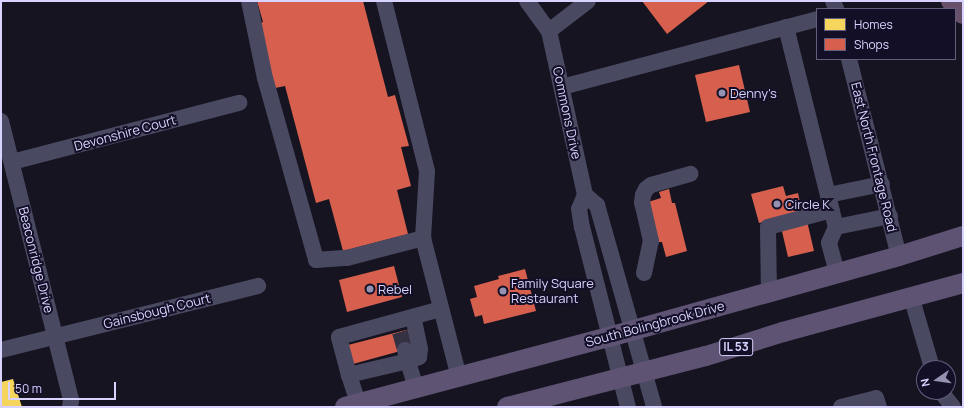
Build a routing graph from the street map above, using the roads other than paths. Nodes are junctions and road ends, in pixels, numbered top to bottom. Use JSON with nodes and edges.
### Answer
{"nodes":[{"id":1,"x":250,"y":1,"type":"edge"},
{"id":2,"x":384,"y":1,"type":"edge"},
{"id":3,"x":527,"y":1,"type":"edge"},
{"id":4,"x":588,"y":1,"type":"edge"},
{"id":5,"x":952,"y":1,"type":"edge"},
{"id":6,"x":963,"y":13,"type":"edge"},
{"id":7,"x":816,"y":19,"type":"edge"},
{"id":8,"x":786,"y":27,"type":"junction"},
{"id":9,"x":549,"y":31,"type":"junction"},
{"id":10,"x":849,"y":60,"type":"edge"},
{"id":11,"x":562,"y":87,"type":"junction"},
{"id":12,"x":238,"y":103,"type":"dead end"},
{"id":13,"x":1,"y":121,"type":"edge"},
{"id":14,"x":12,"y":162,"type":"junction"},
{"id":15,"x":690,"y":174,"type":"dead end"},
{"id":16,"x":882,"y":184,"type":"junction"},
{"id":17,"x":585,"y":195,"type":"junction"},
{"id":18,"x":830,"y":202,"type":"junction"},
{"id":19,"x":890,"y":216,"type":"junction"},
{"id":20,"x":836,"y":228,"type":"junction"},
{"id":21,"x":963,"y":236,"type":"edge"},
{"id":22,"x":423,"y":238,"type":"junction"},
{"id":23,"x":899,"y":256,"type":"junction"},
{"id":24,"x":644,"y":273,"type":"dead end"},
{"id":25,"x":836,"y":273,"type":"junction"},
{"id":26,"x":963,"y":284,"type":"edge"},
{"id":27,"x":258,"y":286,"type":"dead end"},
{"id":28,"x":768,"y":293,"type":"junction"},
{"id":29,"x":911,"y":296,"type":"junction"},
{"id":30,"x":441,"y":309,"type":"junction"},
{"id":31,"x":413,"y":317,"type":"junction"},
{"id":32,"x":632,"y":331,"type":"junction"},
{"id":33,"x":55,"y":337,"type":"junction"},
{"id":34,"x":609,"y":337,"type":"junction"},
{"id":35,"x":1,"y":350,"type":"edge"},
{"id":36,"x":407,"y":355,"type":"junction"},
{"id":37,"x":929,"y":360,"type":"edge"},
{"id":38,"x":644,"y":372,"type":"junction"},
{"id":39,"x":349,"y":375,"type":"junction"},
{"id":40,"x":459,"y":377,"type":"junction"},
{"id":41,"x":620,"y":378,"type":"junction"},
{"id":42,"x":416,"y":388,"type":"junction"},
{"id":43,"x":73,"y":405,"type":"edge"},
{"id":44,"x":352,"y":405,"type":"edge"},
{"id":45,"x":507,"y":407,"type":"edge"},
{"id":46,"x":628,"y":407,"type":"edge"},
{"id":47,"x":654,"y":407,"type":"edge"},
{"id":48,"x":841,"y":407,"type":"edge"},
{"id":49,"x":879,"y":407,"type":"edge"}],
"edges":[{"from":1,"to":22,"type":"street"},
{"from":2,"to":22,"type":"street"},
{"from":3,"to":9,"type":"street"},
{"from":4,"to":9,"type":"street"},
{"from":5,"to":6,"type":"highway"},
{"from":7,"to":8,"type":"street"},
{"from":8,"to":11,"type":"street"},
{"from":8,"to":18,"type":"street"},
{"from":9,"to":11,"type":"street","name":"Commons Drive"},
{"from":10,"to":16,"type":"street","name":"East North Frontage Road"},
{"from":11,"to":17,"type":"street","name":"Commons Drive"},
{"from":12,"to":14,"type":"street","name":"Devonshire Court"},
{"from":13,"to":14,"type":"street","name":"Beaconridge Drive"},
{"from":14,"to":33,"type":"street","name":"Beaconridge Drive"},
{"from":15,"to":24,"type":"street"},
{"from":16,"to":18,"type":"street"},
{"from":16,"to":19,"type":"street","name":"East North Frontage Road"},
{"from":17,"to":32,"type":"street"},
{"from":17,"to":34,"type":"street"},
{"from":18,"to":20,"type":"street"},
{"from":18,"to":28,"type":"street"},
{"from":19,"to":20,"type":"street"},
{"from":19,"to":23,"type":"street","name":"East North Frontage Road"},
{"from":20,"to":25,"type":"street"},
{"from":21,"to":23,"type":"main road","name":"South Bolingbrook Drive"},
{"from":22,"to":30,"type":"street"},
{"from":23,"to":25,"type":"main road","name":"South Bolingbrook Drive"},
{"from":25,"to":28,"type":"main road","name":"South Bolingbrook Drive"},
{"from":26,"to":29,"type":"main road","number":"IL 53"},
{"from":27,"to":33,"type":"street","name":"Gainsbough Court"},
{"from":28,"to":32,"type":"main road","name":"South Bolingbrook Drive"},
{"from":29,"to":37,"type":"street"},
{"from":29,"to":38,"type":"main road","number":"IL 53"},
{"from":30,"to":31,"type":"street"},
{"from":30,"to":40,"type":"street"},
{"from":31,"to":36,"type":"street"},
{"from":31,"to":39,"type":"street"},
{"from":32,"to":34,"type":"main road","name":"South Bolingbrook Drive"},
{"from":32,"to":38,"type":"street"},
{"from":33,"to":35,"type":"street","name":"Gainsbough Court"},
{"from":33,"to":43,"type":"street","name":"Beaconridge Drive"},
{"from":34,"to":40,"type":"main road","name":"South Bolingbrook Drive"},
{"from":34,"to":41,"type":"street"},
{"from":36,"to":39,"type":"street"},
{"from":36,"to":42,"type":"street"},
{"from":38,"to":41,"type":"main road","number":"IL 53"},
{"from":38,"to":47,"type":"street"},
{"from":39,"to":44,"type":"street"},
{"from":40,"to":42,"type":"main road","name":"South Bolingbrook Drive"},
{"from":41,"to":45,"type":"main road","number":"IL 53"},
{"from":41,"to":46,"type":"street"},
{"from":42,"to":44,"type":"main road","name":"South Bolingbrook Drive"},
{"from":48,"to":49,"type":"street"}]}
